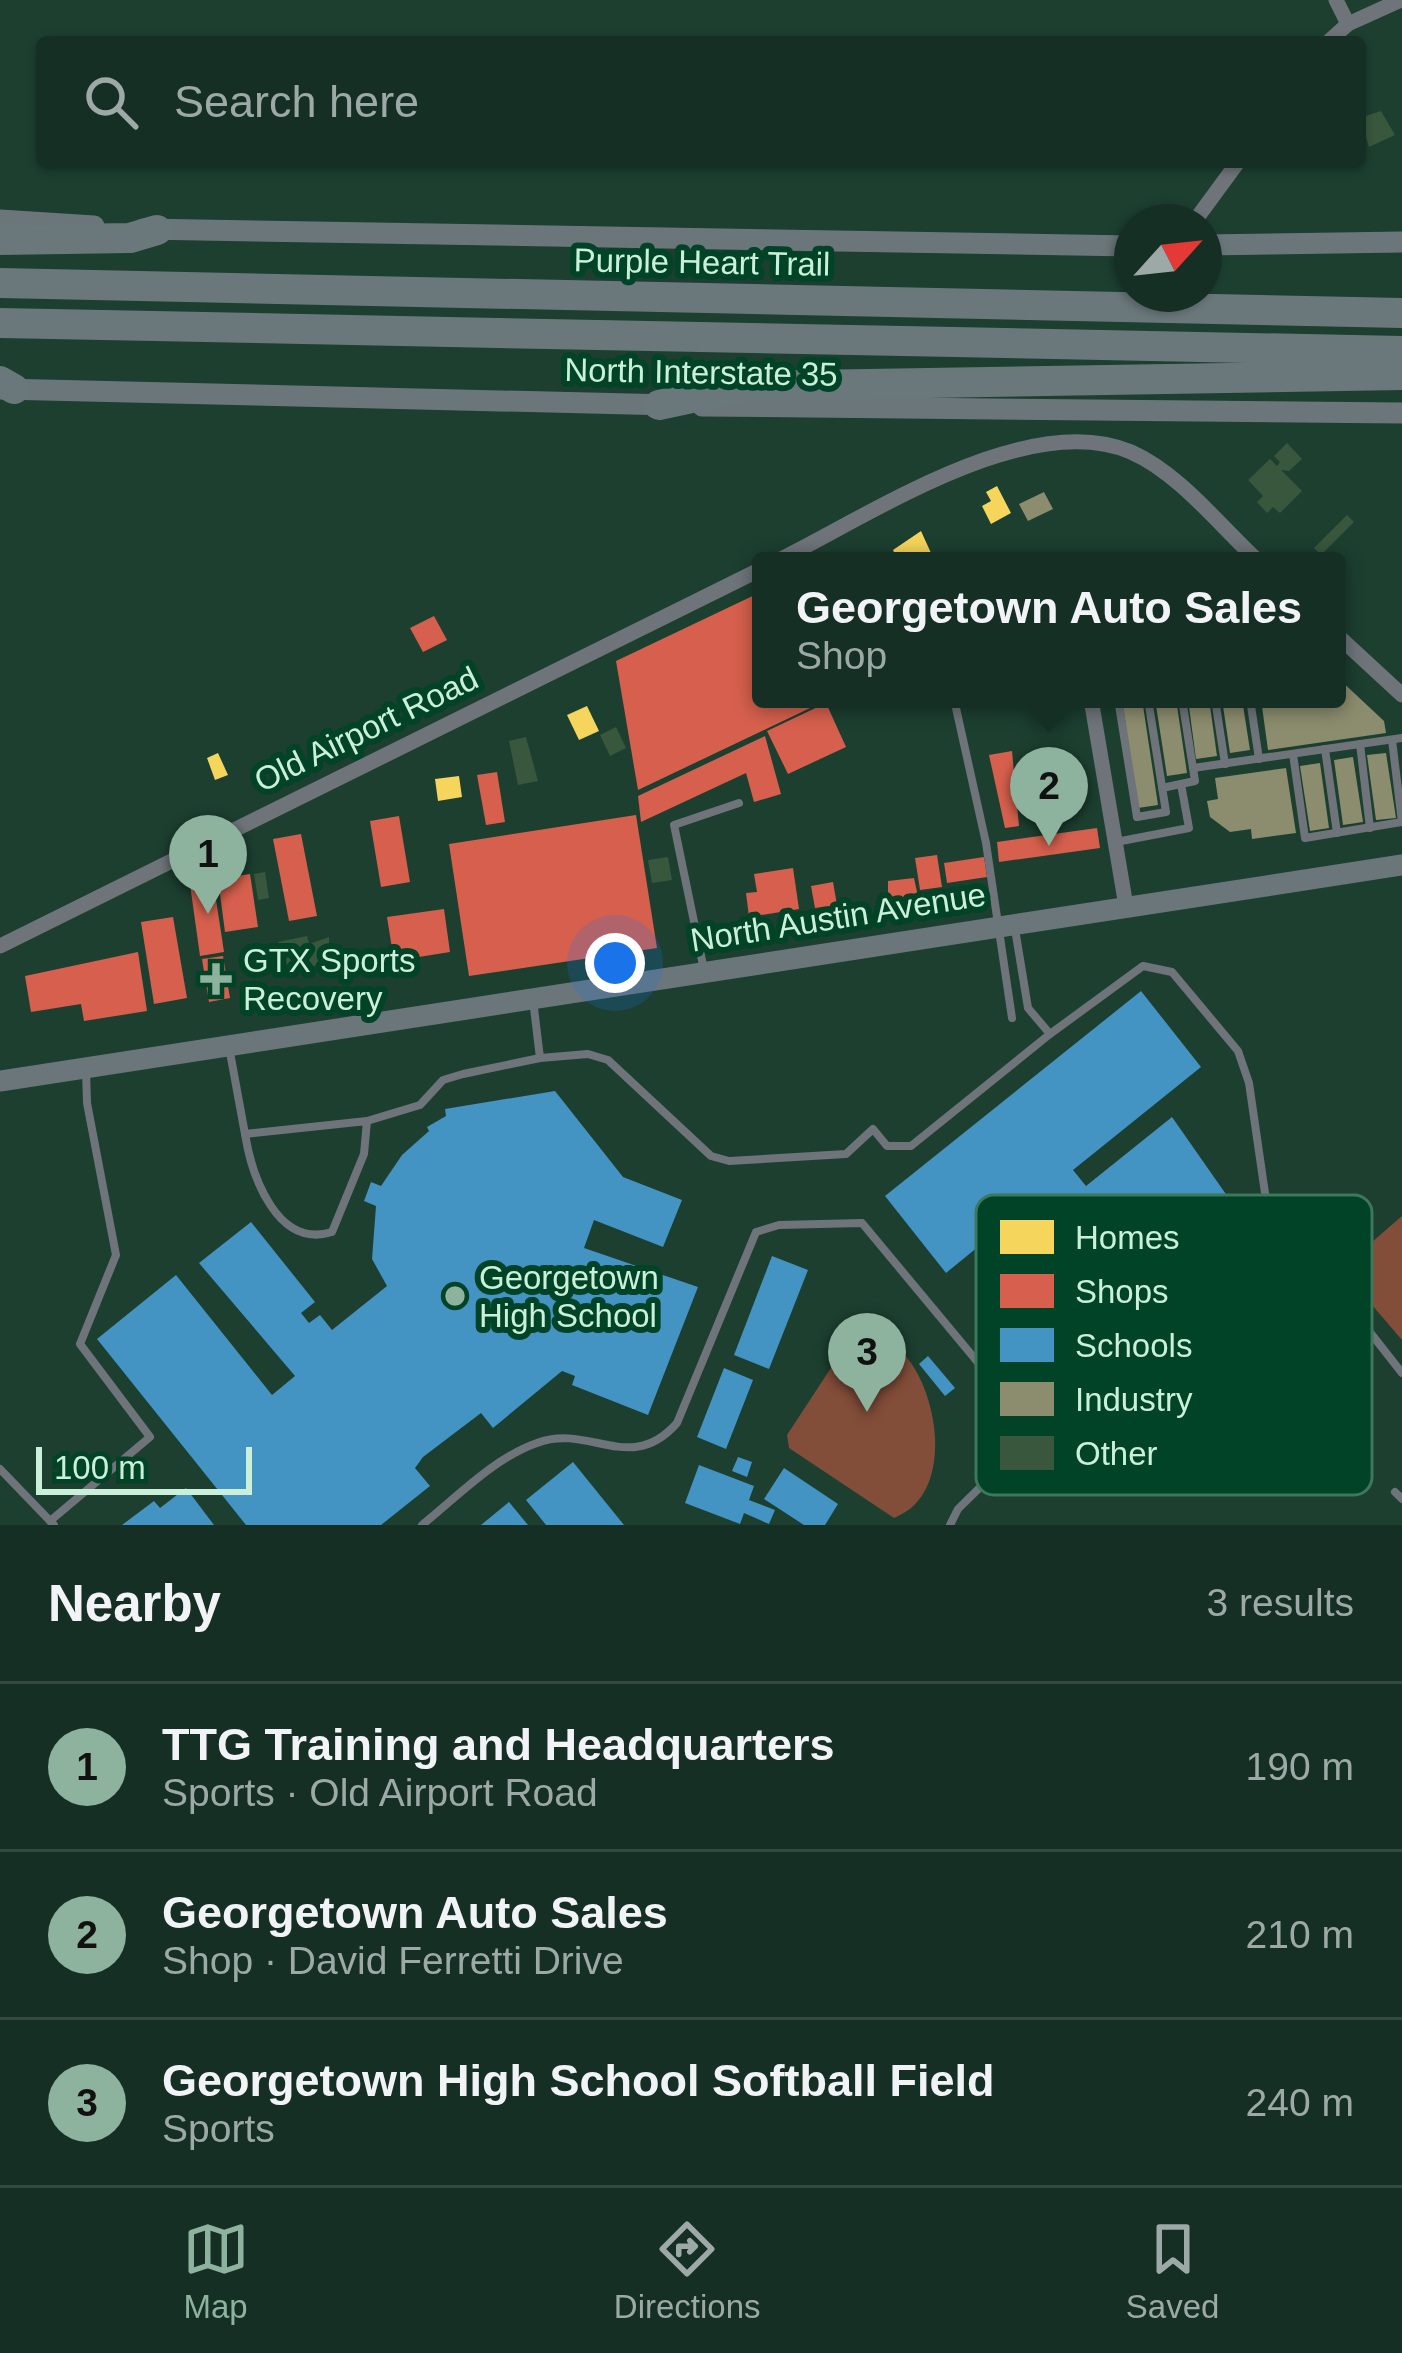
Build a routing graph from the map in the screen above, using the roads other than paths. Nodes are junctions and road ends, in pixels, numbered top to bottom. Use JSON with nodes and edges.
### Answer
{"nodes":[{"id":1,"x":1336,"y":0,"type":"edge"},
{"id":2,"x":1401,"y":0,"type":"edge"},
{"id":3,"x":1348,"y":24,"type":"junction"},
{"id":4,"x":1335,"y":36,"type":"edge"},
{"id":5,"x":1234,"y":168,"type":"edge"},
{"id":6,"x":1207,"y":204,"type":"edge"},
{"id":7,"x":0,"y":220,"type":"edge"},
{"id":8,"x":157,"y":230,"type":"junction"},
{"id":9,"x":0,"y":240,"type":"edge"},
{"id":10,"x":1402,"y":242,"type":"edge"},
{"id":11,"x":1222,"y":245,"type":"edge"},
{"id":12,"x":1114,"y":246,"type":"edge"},
{"id":13,"x":0,"y":283,"type":"edge"},
{"id":14,"x":1402,"y":313,"type":"edge"},
{"id":15,"x":0,"y":323,"type":"edge"},
{"id":16,"x":1402,"y":351,"type":"edge"},
{"id":17,"x":1402,"y":375,"type":"edge"},
{"id":18,"x":5,"y":386,"type":"edge"},
{"id":19,"x":659,"y":405,"type":"junction"},
{"id":20,"x":1402,"y":413,"type":"edge"},
{"id":21,"x":795,"y":552,"type":"edge"},
{"id":22,"x":1248,"y":552,"type":"edge"},
{"id":23,"x":752,"y":573,"type":"edge"},
{"id":24,"x":1346,"y":643,"type":"edge"},
{"id":25,"x":1402,"y":695,"type":"edge"},
{"id":26,"x":956,"y":708,"type":"edge"},
{"id":27,"x":1092,"y":708,"type":"edge"},
{"id":28,"x":1119,"y":708,"type":"edge"},
{"id":29,"x":1149,"y":708,"type":"edge"},
{"id":30,"x":1183,"y":708,"type":"edge"},
{"id":31,"x":1216,"y":708,"type":"edge"},
{"id":32,"x":1251,"y":708,"type":"edge"},
{"id":33,"x":1397,"y":739,"type":"edge"},
{"id":34,"x":1360,"y":744,"type":"junction"},
{"id":35,"x":1325,"y":749,"type":"junction"},
{"id":36,"x":1294,"y":754,"type":"junction"},
{"id":37,"x":1259,"y":759,"type":"junction"},
{"id":38,"x":1225,"y":764,"type":"junction"},
{"id":39,"x":1193,"y":768,"type":"junction"},
{"id":40,"x":1181,"y":784,"type":"junction"},
{"id":41,"x":1162,"y":788,"type":"junction"},
{"id":42,"x":739,"y":802,"type":"dead end"},
{"id":43,"x":1402,"y":822,"type":"edge"},
{"id":44,"x":1370,"y":828,"type":"junction"},
{"id":45,"x":1337,"y":833,"type":"junction"},
{"id":46,"x":1115,"y":843,"type":"junction"},
{"id":47,"x":1402,"y":865,"type":"edge"},
{"id":48,"x":1126,"y":906,"type":"junction"},
{"id":49,"x":1006,"y":924,"type":"junction"},
{"id":50,"x":0,"y":946,"type":"edge"},
{"id":51,"x":704,"y":971,"type":"junction"},
{"id":52,"x":532,"y":998,"type":"junction"},
{"id":53,"x":1012,"y":1018,"type":"dead end"},
{"id":54,"x":1050,"y":1034,"type":"junction"},
{"id":55,"x":228,"y":1046,"type":"junction"},
{"id":56,"x":540,"y":1058,"type":"junction"},
{"id":57,"x":86,"y":1067,"type":"junction"},
{"id":58,"x":0,"y":1082,"type":"edge"},
{"id":59,"x":367,"y":1121,"type":"junction"},
{"id":60,"x":245,"y":1134,"type":"junction"},
{"id":61,"x":1265,"y":1195,"type":"edge"},
{"id":62,"x":1372,"y":1335,"type":"edge"},
{"id":63,"x":976,"y":1360,"type":"edge"},
{"id":64,"x":1402,"y":1373,"type":"edge"},
{"id":65,"x":0,"y":1469,"type":"edge"},
{"id":66,"x":976,"y":1491,"type":"edge"},
{"id":67,"x":52,"y":1523,"type":"edge"},
{"id":68,"x":422,"y":1525,"type":"edge"},
{"id":69,"x":950,"y":1525,"type":"edge"}],
"edges":[{"from":1,"to":3,"type":"street"},
{"from":2,"to":3,"type":"street"},
{"from":3,"to":4,"type":"street"},
{"from":5,"to":6,"type":"street"},
{"from":7,"to":8,"type":"main road"},
{"from":8,"to":9,"type":"highway"},
{"from":8,"to":12,"type":"main road"},
{"from":10,"to":11,"type":"main road"},
{"from":13,"to":14,"type":"highway","name":"Purple Heart Trail"},
{"from":15,"to":16,"type":"highway"},
{"from":17,"to":19,"type":"highway"},
{"from":18,"to":19,"type":"main road","name":"North Interstate 35"},
{"from":19,"to":20,"type":"main road","name":"North Interstate 35"},
{"from":21,"to":22,"type":"street"},
{"from":23,"to":50,"type":"street","name":"Old Airport Road"},
{"from":24,"to":25,"type":"street"},
{"from":26,"to":49,"type":"lane"},
{"from":27,"to":46,"type":"street"},
{"from":28,"to":41,"type":"lane"},
{"from":29,"to":41,"type":"lane"},
{"from":30,"to":39,"type":"lane"},
{"from":31,"to":38,"type":"lane"},
{"from":32,"to":37,"type":"lane"},
{"from":33,"to":34,"type":"lane"},
{"from":33,"to":43,"type":"lane"},
{"from":34,"to":35,"type":"lane"},
{"from":34,"to":44,"type":"lane"},
{"from":35,"to":36,"type":"lane"},
{"from":35,"to":45,"type":"lane"},
{"from":36,"to":37,"type":"lane"},
{"from":36,"to":45,"type":"lane"},
{"from":37,"to":38,"type":"lane"},
{"from":38,"to":39,"type":"lane"},
{"from":39,"to":40,"type":"lane"},
{"from":40,"to":41,"type":"lane"},
{"from":40,"to":46,"type":"lane"},
{"from":42,"to":51,"type":"lane"},
{"from":43,"to":44,"type":"lane"},
{"from":44,"to":45,"type":"lane"},
{"from":46,"to":48,"type":"street"},
{"from":47,"to":48,"type":"main road","name":"North Austin Avenue"},
{"from":48,"to":49,"type":"main road","name":"North Austin Avenue"},
{"from":49,"to":51,"type":"main road","name":"North Austin Avenue"},
{"from":49,"to":53,"type":"lane"},
{"from":49,"to":54,"type":"lane"},
{"from":51,"to":52,"type":"main road","name":"North Austin Avenue"},
{"from":52,"to":55,"type":"main road","name":"North Austin Avenue"},
{"from":52,"to":56,"type":"lane"},
{"from":54,"to":56,"type":"lane"},
{"from":54,"to":61,"type":"lane"},
{"from":55,"to":57,"type":"main road","name":"North Austin Avenue"},
{"from":55,"to":60,"type":"lane"},
{"from":56,"to":59,"type":"lane"},
{"from":57,"to":58,"type":"main road","name":"North Austin Avenue"},
{"from":57,"to":67,"type":"lane"},
{"from":59,"to":60,"type":"lane"},
{"from":59,"to":60,"type":"lane"},
{"from":62,"to":64,"type":"lane"},
{"from":63,"to":68,"type":"lane"},
{"from":65,"to":67,"type":"lane"},
{"from":66,"to":69,"type":"lane"}]}
